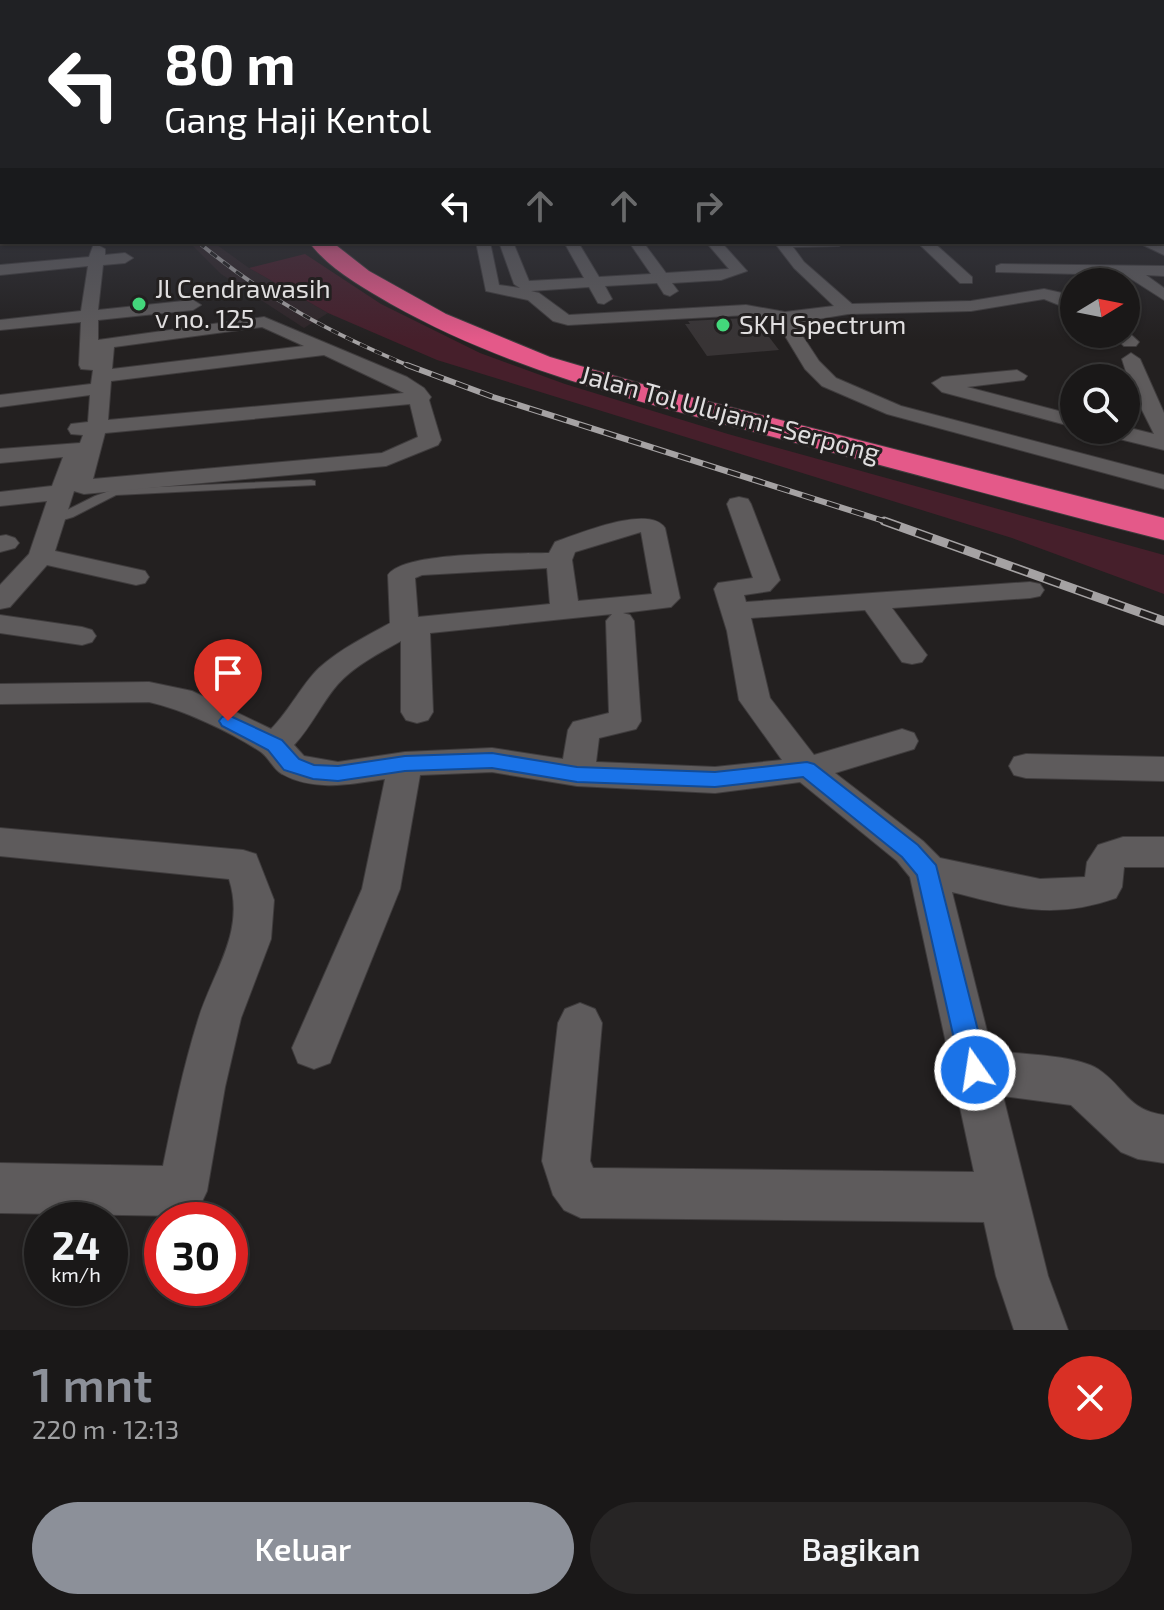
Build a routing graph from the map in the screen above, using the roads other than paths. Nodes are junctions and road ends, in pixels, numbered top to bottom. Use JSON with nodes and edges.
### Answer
{"nodes":[{"id":1,"x":322,"y":244,"type":"edge"},
{"id":2,"x":349,"y":244,"type":"edge"},
{"id":3,"x":483,"y":244,"type":"edge"},
{"id":4,"x":507,"y":244,"type":"edge"},
{"id":5,"x":572,"y":244,"type":"edge"},
{"id":6,"x":637,"y":244,"type":"edge"},
{"id":7,"x":715,"y":244,"type":"edge"},
{"id":8,"x":778,"y":244,"type":"edge"},
{"id":9,"x":926,"y":244,"type":"edge"},
{"id":10,"x":96,"y":255,"type":"junction"},
{"id":11,"x":125,"y":258,"type":"dead end"},
{"id":12,"x":1001,"y":269,"type":"dead end"},
{"id":13,"x":1161,"y":269,"type":"edge"},
{"id":14,"x":0,"y":270,"type":"edge"},
{"id":15,"x":1060,"y":270,"type":"edge"},
{"id":16,"x":1140,"y":271,"type":"edge"},
{"id":17,"x":1140,"y":278,"type":"edge"},
{"id":18,"x":662,"y":279,"type":"junction"},
{"id":19,"x":966,"y":280,"type":"dead end"},
{"id":20,"x":595,"y":283,"type":"junction"},
{"id":21,"x":727,"y":293,"type":"junction"},
{"id":22,"x":1164,"y":295,"type":"edge"},
{"id":23,"x":1060,"y":298,"type":"edge"},
{"id":24,"x":193,"y":305,"type":"dead end"},
{"id":25,"x":683,"y":309,"type":"dead end"},
{"id":26,"x":848,"y":309,"type":"junction"},
{"id":27,"x":91,"y":311,"type":"junction"},
{"id":28,"x":0,"y":313,"type":"edge"},
{"id":29,"x":613,"y":315,"type":"dead end"},
{"id":30,"x":785,"y":317,"type":"junction"},
{"id":31,"x":0,"y":325,"type":"edge"},
{"id":32,"x":1128,"y":348,"type":"edge"},
{"id":33,"x":327,"y":349,"type":"junction"},
{"id":34,"x":1017,"y":376,"type":"dead end"},
{"id":35,"x":987,"y":378,"type":"junction"},
{"id":36,"x":400,"y":381,"type":"junction"},
{"id":37,"x":421,"y":397,"type":"junction"},
{"id":38,"x":264,"y":406,"type":"junction"},
{"id":39,"x":3,"y":408,"type":"edge"},
{"id":40,"x":1038,"y":412,"type":"junction"},
{"id":41,"x":88,"y":414,"type":"junction"},
{"id":42,"x":1060,"y":418,"type":"edge"},
{"id":43,"x":1164,"y":433,"type":"edge"},
{"id":44,"x":1140,"y":437,"type":"edge"},
{"id":45,"x":1164,"y":443,"type":"edge"},
{"id":46,"x":0,"y":456,"type":"edge"},
{"id":47,"x":1164,"y":482,"type":"edge"},
{"id":48,"x":311,"y":483,"type":"dead end"},
{"id":49,"x":62,"y":492,"type":"junction"},
{"id":50,"x":0,"y":499,"type":"edge"},
{"id":51,"x":739,"y":504,"type":"dead end"},
{"id":52,"x":1164,"y":506,"type":"edge"},
{"id":53,"x":53,"y":520,"type":"junction"},
{"id":54,"x":1164,"y":529,"type":"edge"},
{"id":55,"x":41,"y":556,"type":"junction"},
{"id":56,"x":559,"y":560,"type":"junction"},
{"id":57,"x":136,"y":577,"type":"dead end"},
{"id":58,"x":1030,"y":590,"type":"dead end"},
{"id":59,"x":0,"y":599,"type":"edge"},
{"id":60,"x":873,"y":602,"type":"junction"},
{"id":61,"x":565,"y":610,"type":"junction"},
{"id":62,"x":734,"y":611,"type":"junction"},
{"id":63,"x":620,"y":621,"type":"dead end"},
{"id":64,"x":0,"y":624,"type":"edge"},
{"id":65,"x":410,"y":626,"type":"junction"},
{"id":66,"x":82,"y":636,"type":"dead end"},
{"id":67,"x":912,"y":655,"type":"dead end"},
{"id":68,"x":0,"y":694,"type":"edge"},
{"id":69,"x":417,"y":712,"type":"dead end"},
{"id":70,"x":902,"y":741,"type":"dead end"},
{"id":71,"x":275,"y":745,"type":"junction"},
{"id":72,"x":405,"y":764,"type":"junction"},
{"id":73,"x":1026,"y":766,"type":"dead end"},
{"id":74,"x":807,"y":769,"type":"junction"},
{"id":75,"x":1164,"y":769,"type":"edge"},
{"id":76,"x":577,"y":774,"type":"junction"},
{"id":77,"x":0,"y":842,"type":"edge"},
{"id":78,"x":1164,"y":852,"type":"edge"},
{"id":79,"x":928,"y":871,"type":"junction"},
{"id":80,"x":580,"y":1023,"type":"dead end"},
{"id":81,"x":314,"y":1048,"type":"dead end"},
{"id":82,"x":975,"y":1070,"type":"junction"},
{"id":83,"x":1164,"y":1139,"type":"edge"},
{"id":84,"x":0,"y":1188,"type":"edge"},
{"id":85,"x":1004,"y":1197,"type":"junction"},
{"id":86,"x":1041,"y":1330,"type":"edge"}],
"edges":[{"from":1,"to":54,"type":"highway","name":"Jalan Tol Ulujami–Serpong"},
{"from":2,"to":52,"type":"highway","name":"Jalan Tol Ulujami–Serpong"},
{"from":3,"to":21,"type":"street"},
{"from":4,"to":20,"type":"street"},
{"from":5,"to":20,"type":"street"},
{"from":6,"to":18,"type":"street"},
{"from":7,"to":21,"type":"street"},
{"from":8,"to":26,"type":"street"},
{"from":9,"to":19,"type":"street"},
{"from":10,"to":11,"type":"street"},
{"from":10,"to":14,"type":"street"},
{"from":10,"to":27,"type":"street"},
{"from":12,"to":15,"type":"street"},
{"from":13,"to":16,"type":"street"},
{"from":17,"to":22,"type":"street"},
{"from":18,"to":20,"type":"street"},
{"from":18,"to":21,"type":"street"},
{"from":18,"to":25,"type":"street"},
{"from":20,"to":29,"type":"street"},
{"from":21,"to":30,"type":"street"},
{"from":23,"to":26,"type":"street"},
{"from":24,"to":27,"type":"street"},
{"from":26,"to":30,"type":"street"},
{"from":27,"to":28,"type":"street"},
{"from":27,"to":31,"type":"street"},
{"from":27,"to":41,"type":"street"},
{"from":30,"to":47,"type":"street"},
{"from":32,"to":43,"type":"street"},
{"from":33,"to":36,"type":"street"},
{"from":33,"to":41,"type":"street"},
{"from":33,"to":41,"type":"street"},
{"from":34,"to":35,"type":"street"},
{"from":35,"to":40,"type":"street"},
{"from":35,"to":40,"type":"street"},
{"from":36,"to":37,"type":"street"},
{"from":36,"to":38,"type":"street"},
{"from":37,"to":38,"type":"street"},
{"from":37,"to":41,"type":"street"},
{"from":38,"to":41,"type":"street"},
{"from":39,"to":41,"type":"street"},
{"from":40,"to":42,"type":"street"},
{"from":41,"to":46,"type":"street"},
{"from":41,"to":49,"type":"street"},
{"from":44,"to":45,"type":"street"},
{"from":48,"to":53,"type":"lane"},
{"from":49,"to":50,"type":"street"},
{"from":49,"to":53,"type":"street"},
{"from":51,"to":62,"type":"street"},
{"from":53,"to":55,"type":"street"},
{"from":55,"to":57,"type":"street"},
{"from":55,"to":59,"type":"street"},
{"from":56,"to":61,"type":"street"},
{"from":56,"to":61,"type":"street"},
{"from":56,"to":65,"type":"street"},
{"from":58,"to":60,"type":"street"},
{"from":60,"to":62,"type":"street"},
{"from":60,"to":67,"type":"street"},
{"from":61,"to":65,"type":"street"},
{"from":62,"to":74,"type":"street"},
{"from":63,"to":76,"type":"street"},
{"from":64,"to":66,"type":"street"},
{"from":65,"to":69,"type":"street"},
{"from":65,"to":71,"type":"street"},
{"from":68,"to":71,"type":"street"},
{"from":70,"to":74,"type":"street"},
{"from":71,"to":72,"type":"street"},
{"from":72,"to":76,"type":"street"},
{"from":72,"to":81,"type":"street"},
{"from":73,"to":75,"type":"street"},
{"from":74,"to":76,"type":"street"},
{"from":74,"to":79,"type":"street"},
{"from":77,"to":84,"type":"street"},
{"from":78,"to":79,"type":"street"},
{"from":79,"to":82,"type":"street"},
{"from":80,"to":85,"type":"street"},
{"from":82,"to":83,"type":"street"},
{"from":82,"to":85,"type":"street"},
{"from":85,"to":86,"type":"street"}]}
